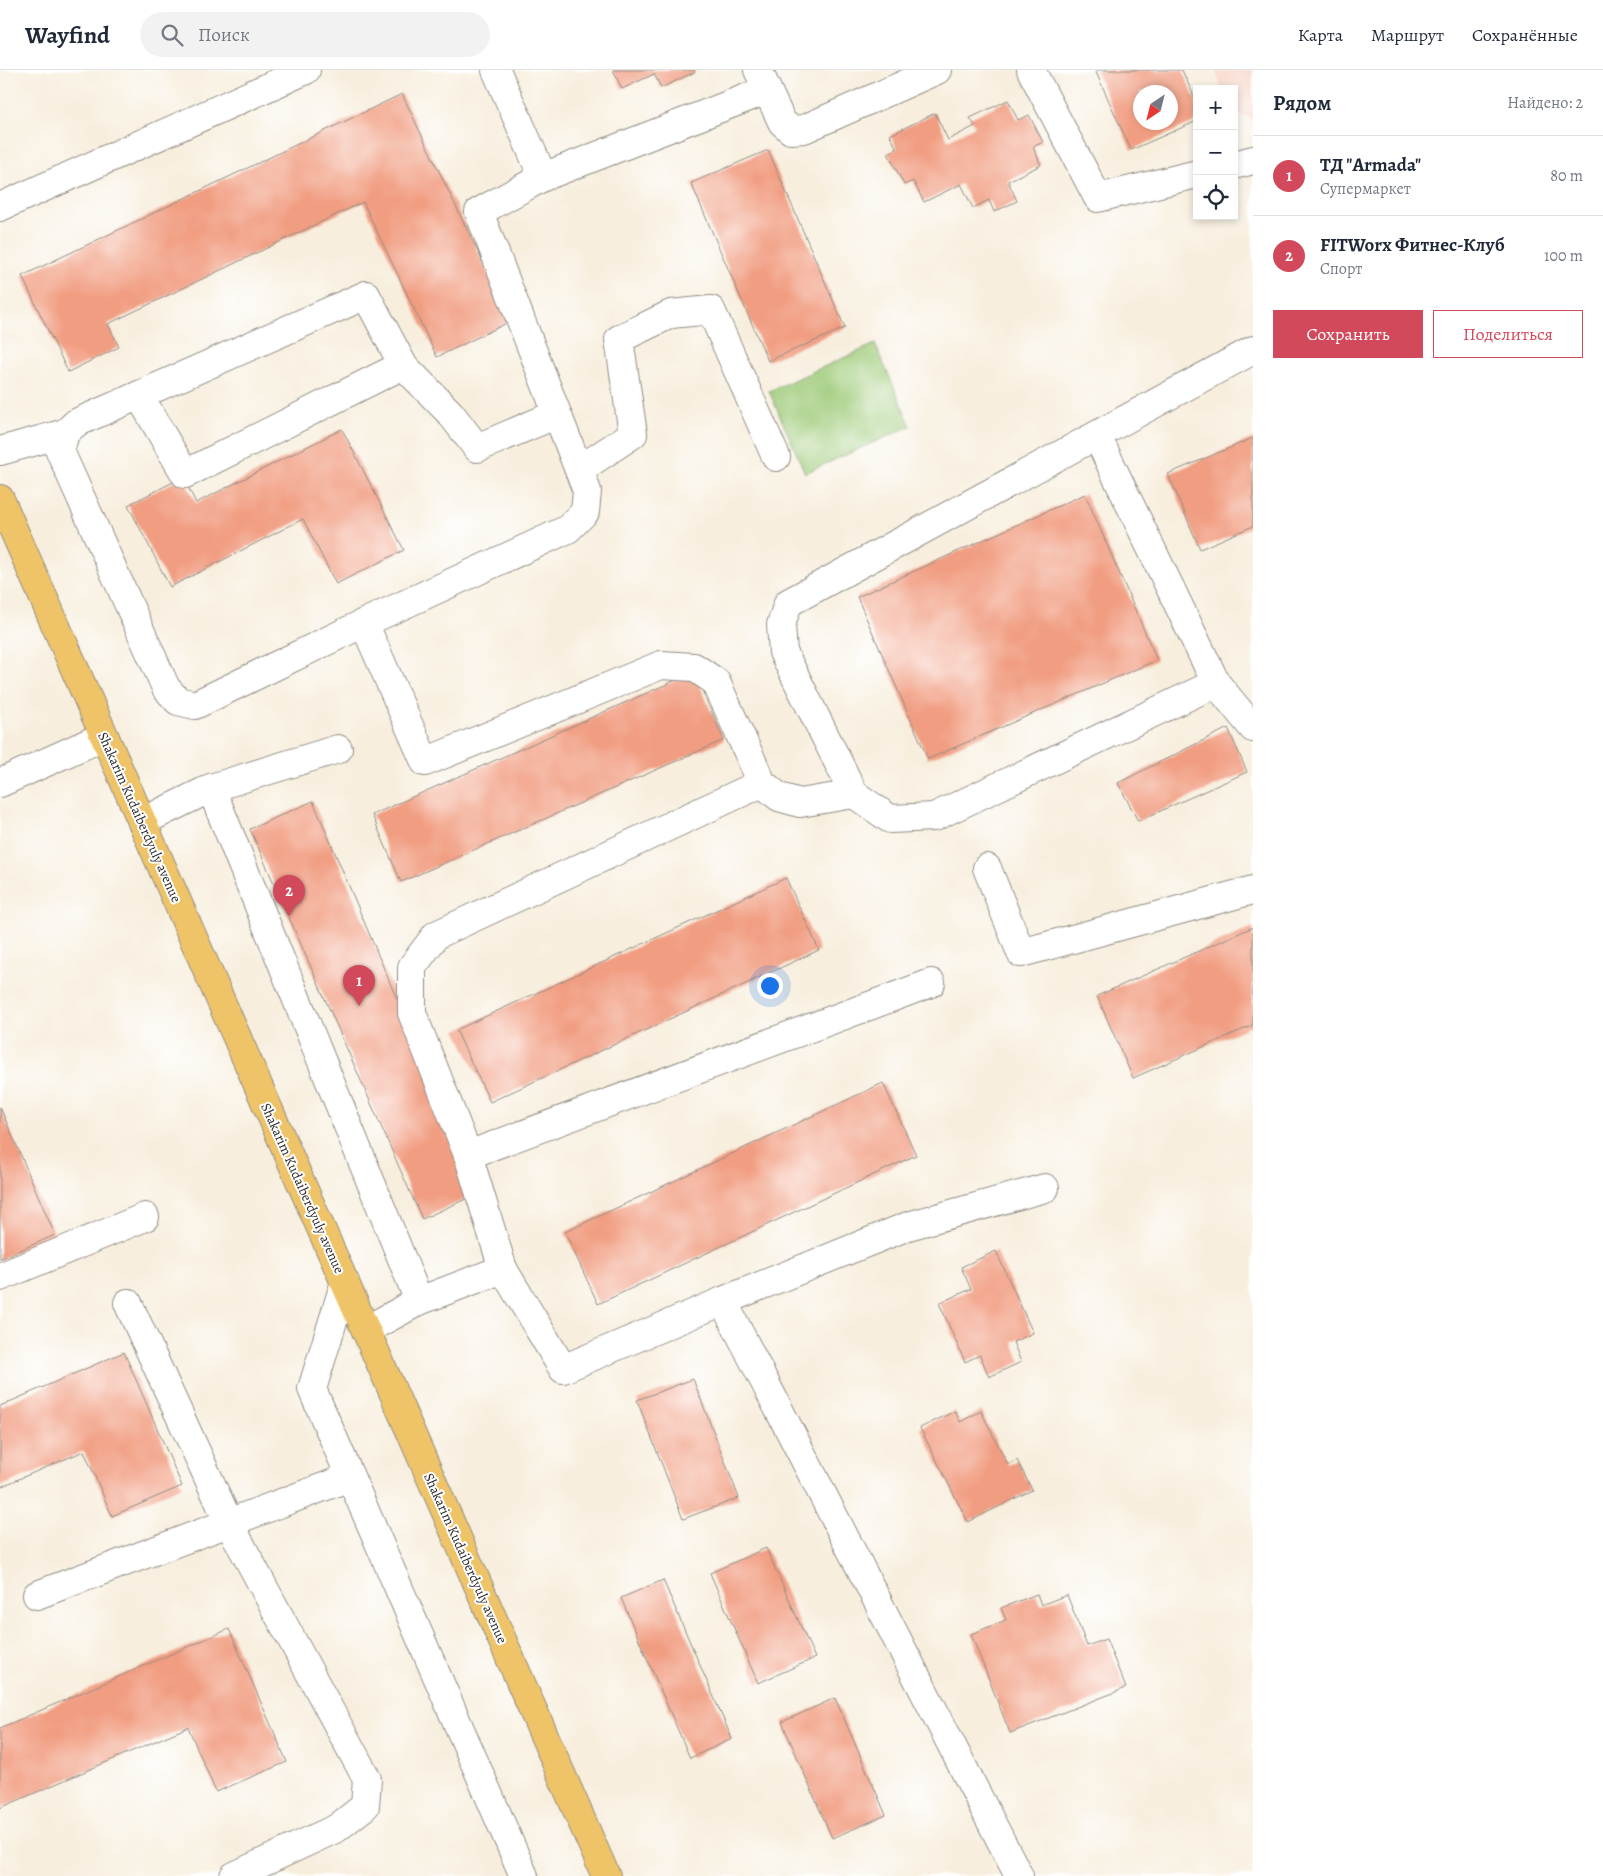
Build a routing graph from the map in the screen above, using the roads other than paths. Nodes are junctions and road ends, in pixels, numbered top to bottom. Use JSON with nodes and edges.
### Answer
{"nodes":[{"id":1,"x":306,"y":70,"type":"edge"},
{"id":2,"x":496,"y":70,"type":"edge"},
{"id":3,"x":936,"y":70,"type":"edge"},
{"id":4,"x":1031,"y":70,"type":"edge"},
{"id":5,"x":762,"y":80,"type":"edge"},
{"id":6,"x":1253,"y":160,"type":"edge"},
{"id":7,"x":1238,"y":164,"type":"edge"},
{"id":8,"x":1193,"y":175,"type":"edge"},
{"id":9,"x":543,"y":177,"type":"junction"},
{"id":10,"x":0,"y":208,"type":"edge"},
{"id":11,"x":1253,"y":350,"type":"edge"},
{"id":12,"x":404,"y":365,"type":"junction"},
{"id":13,"x":139,"y":395,"type":"junction"},
{"id":14,"x":557,"y":414,"type":"junction"},
{"id":15,"x":65,"y":434,"type":"junction"},
{"id":16,"x":1097,"y":436,"type":"junction"},
{"id":17,"x":0,"y":451,"type":"edge"},
{"id":18,"x":776,"y":457,"type":"dead end"},
{"id":19,"x":579,"y":470,"type":"junction"},
{"id":20,"x":0,"y":499,"type":"edge"},
{"id":21,"x":364,"y":623,"type":"junction"},
{"id":22,"x":1216,"y":683,"type":"junction"},
{"id":23,"x":1253,"y":728,"type":"edge"},
{"id":24,"x":104,"y":736,"type":"junction"},
{"id":25,"x":338,"y":749,"type":"dead end"},
{"id":26,"x":0,"y":783,"type":"edge"},
{"id":27,"x":762,"y":783,"type":"junction"},
{"id":28,"x":211,"y":788,"type":"junction"},
{"id":29,"x":854,"y":794,"type":"junction"},
{"id":30,"x":142,"y":822,"type":"junction"},
{"id":31,"x":987,"y":868,"type":"dead end"},
{"id":32,"x":1253,"y":890,"type":"edge"},
{"id":33,"x":931,"y":983,"type":"dead end"},
{"id":34,"x":468,"y":1155,"type":"junction"},
{"id":35,"x":1045,"y":1188,"type":"dead end"},
{"id":36,"x":145,"y":1217,"type":"dead end"},
{"id":37,"x":503,"y":1269,"type":"junction"},
{"id":38,"x":0,"y":1277,"type":"edge"},
{"id":39,"x":345,"y":1282,"type":"junction"},
{"id":40,"x":419,"y":1301,"type":"junction"},
{"id":41,"x":723,"y":1301,"type":"junction"},
{"id":42,"x":128,"y":1303,"type":"dead end"},
{"id":43,"x":366,"y":1330,"type":"junction"},
{"id":44,"x":350,"y":1477,"type":"junction"},
{"id":45,"x":229,"y":1522,"type":"junction"},
{"id":46,"x":37,"y":1595,"type":"dead end"},
{"id":47,"x":234,"y":1876,"type":"edge"},
{"id":48,"x":524,"y":1876,"type":"edge"},
{"id":49,"x":606,"y":1876,"type":"edge"},
{"id":50,"x":1020,"y":1876,"type":"edge"}],
"edges":[{"from":1,"to":10,"type":"street"},
{"from":2,"to":9,"type":"street"},
{"from":3,"to":5,"type":"street"},
{"from":4,"to":8,"type":"street"},
{"from":5,"to":9,"type":"street"},
{"from":6,"to":7,"type":"street"},
{"from":9,"to":14,"type":"street"},
{"from":11,"to":16,"type":"street"},
{"from":12,"to":13,"type":"street"},
{"from":12,"to":13,"type":"street"},
{"from":12,"to":14,"type":"street"},
{"from":13,"to":15,"type":"street"},
{"from":14,"to":19,"type":"street"},
{"from":15,"to":17,"type":"street"},
{"from":15,"to":21,"type":"street"},
{"from":16,"to":22,"type":"street"},
{"from":16,"to":29,"type":"street"},
{"from":18,"to":19,"type":"street"},
{"from":19,"to":21,"type":"street"},
{"from":20,"to":24,"type":"main road","name":"Shakarim Kudaiberdyuly avenue"},
{"from":21,"to":27,"type":"street"},
{"from":22,"to":23,"type":"street"},
{"from":22,"to":29,"type":"street"},
{"from":24,"to":26,"type":"street"},
{"from":24,"to":30,"type":"main road","name":"Shakarim Kudaiberdyuly avenue"},
{"from":25,"to":28,"type":"street"},
{"from":27,"to":29,"type":"street"},
{"from":27,"to":34,"type":"street"},
{"from":28,"to":30,"type":"street"},
{"from":28,"to":40,"type":"street"},
{"from":30,"to":39,"type":"main road","name":"Shakarim Kudaiberdyuly avenue"},
{"from":31,"to":32,"type":"street"},
{"from":33,"to":34,"type":"street"},
{"from":34,"to":37,"type":"street"},
{"from":35,"to":41,"type":"street"},
{"from":36,"to":38,"type":"street"},
{"from":37,"to":40,"type":"street"},
{"from":37,"to":41,"type":"street"},
{"from":39,"to":43,"type":"main road","name":"Shakarim Kudaiberdyuly avenue"},
{"from":39,"to":44,"type":"street"},
{"from":40,"to":43,"type":"street"},
{"from":41,"to":50,"type":"street"},
{"from":42,"to":45,"type":"street"},
{"from":43,"to":49,"type":"main road","name":"Shakarim Kudaiberdyuly avenue"},
{"from":44,"to":45,"type":"street"},
{"from":44,"to":48,"type":"street"},
{"from":45,"to":46,"type":"street"},
{"from":45,"to":47,"type":"street"}]}
